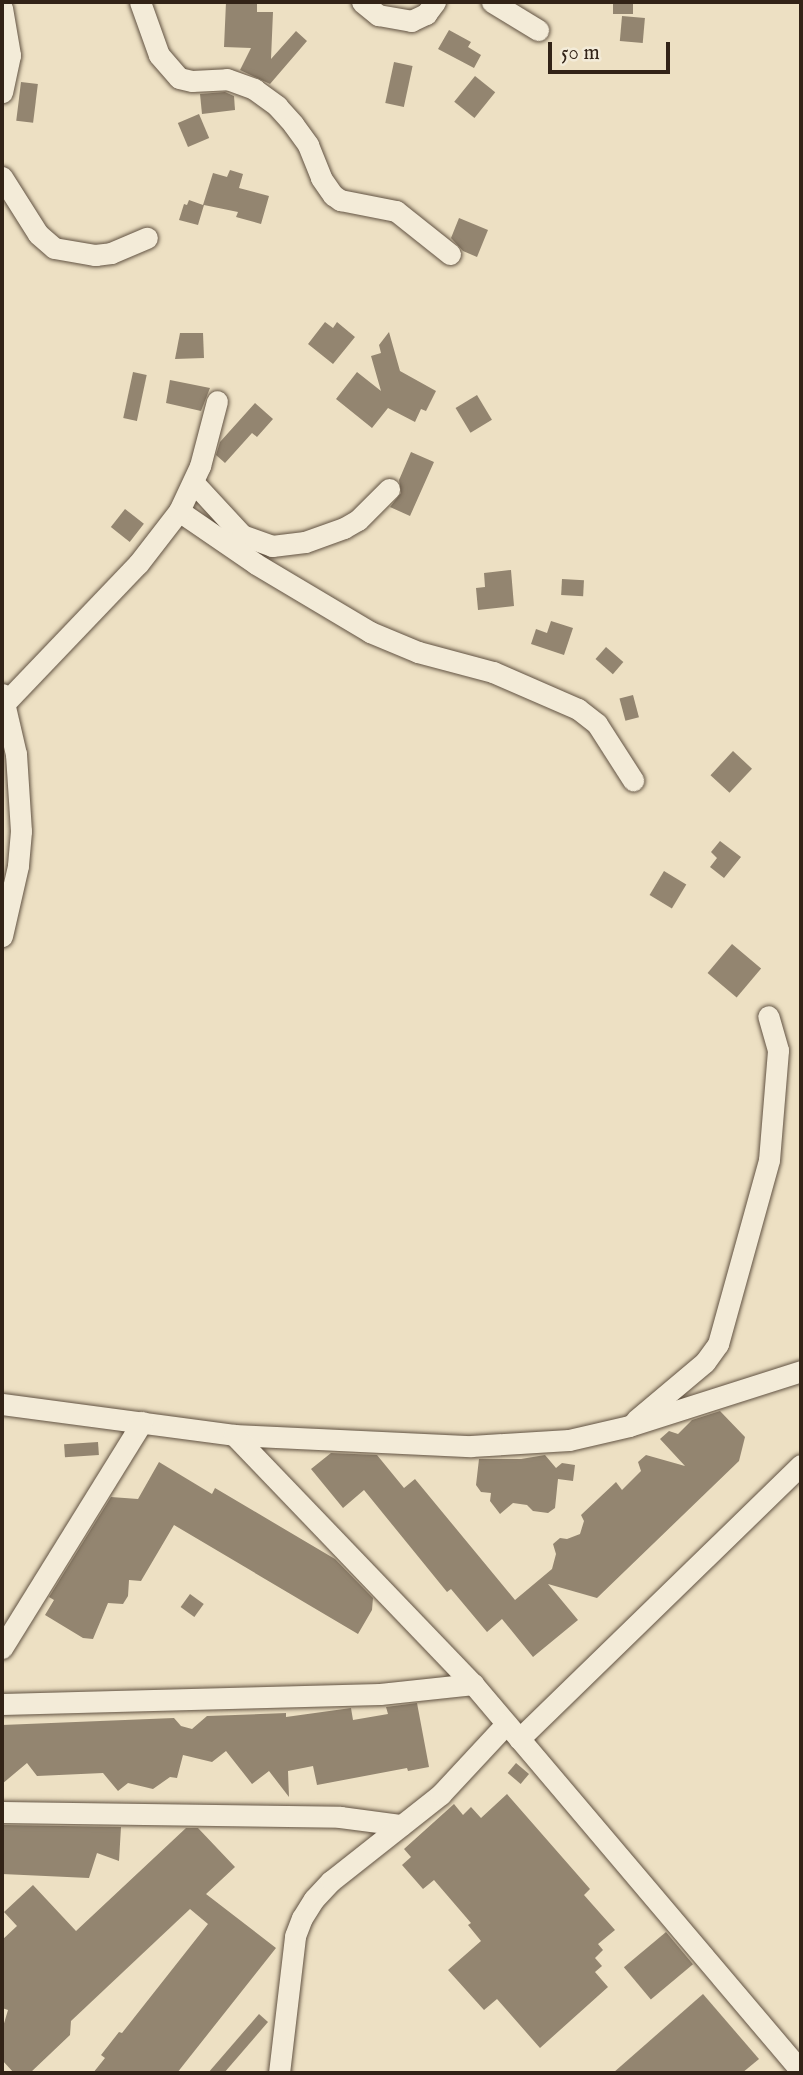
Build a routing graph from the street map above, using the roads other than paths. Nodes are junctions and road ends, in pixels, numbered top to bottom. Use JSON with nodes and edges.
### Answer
{"nodes":[{"id":1,"x":140,"y":2,"type":"edge"},
{"id":2,"x":362,"y":2,"type":"edge"},
{"id":3,"x":435,"y":2,"type":"edge"},
{"id":4,"x":492,"y":2,"type":"edge"},
{"id":5,"x":2,"y":8,"type":"edge"},
{"id":6,"x":538,"y":30,"type":"dead end"},
{"id":7,"x":2,"y":92,"type":"edge"},
{"id":8,"x":2,"y":177,"type":"edge"},
{"id":9,"x":147,"y":238,"type":"dead end"},
{"id":10,"x":450,"y":254,"type":"dead end"},
{"id":11,"x":217,"y":401,"type":"dead end"},
{"id":12,"x":194,"y":483,"type":"junction"},
{"id":13,"x":389,"y":489,"type":"dead end"},
{"id":14,"x":179,"y":511,"type":"junction"},
{"id":15,"x":4,"y":698,"type":"edge"},
{"id":16,"x":633,"y":780,"type":"dead end"},
{"id":17,"x":2,"y":936,"type":"edge"},
{"id":18,"x":768,"y":1016,"type":"dead end"},
{"id":19,"x":801,"y":1371,"type":"edge"},
{"id":20,"x":2,"y":1404,"type":"edge"},
{"id":21,"x":142,"y":1423,"type":"junction"},
{"id":22,"x":629,"y":1426,"type":"junction"},
{"id":23,"x":234,"y":1435,"type":"junction"},
{"id":24,"x":801,"y":1465,"type":"edge"},
{"id":25,"x":2,"y":1648,"type":"edge"},
{"id":26,"x":473,"y":1684,"type":"junction"},
{"id":27,"x":2,"y":1704,"type":"edge"},
{"id":28,"x":512,"y":1731,"type":"junction"},
{"id":29,"x":2,"y":1812,"type":"edge"},
{"id":30,"x":401,"y":1825,"type":"junction"},
{"id":31,"x":801,"y":2071,"type":"edge"},
{"id":32,"x":279,"y":2073,"type":"edge"}],
"edges":[{"from":1,"to":10,"type":"street"},
{"from":2,"to":3,"type":"street"},
{"from":4,"to":6,"type":"street"},
{"from":5,"to":7,"type":"street"},
{"from":8,"to":9,"type":"street"},
{"from":11,"to":12,"type":"street"},
{"from":12,"to":13,"type":"street"},
{"from":12,"to":14,"type":"street"},
{"from":14,"to":15,"type":"street"},
{"from":14,"to":16,"type":"street"},
{"from":15,"to":17,"type":"street"},
{"from":18,"to":22,"type":"street"},
{"from":19,"to":22,"type":"street"},
{"from":20,"to":21,"type":"street"},
{"from":21,"to":23,"type":"street"},
{"from":21,"to":25,"type":"street"},
{"from":22,"to":23,"type":"street"},
{"from":23,"to":26,"type":"street"},
{"from":24,"to":28,"type":"street"},
{"from":26,"to":27,"type":"street"},
{"from":26,"to":28,"type":"street"},
{"from":28,"to":30,"type":"street"},
{"from":28,"to":31,"type":"street"},
{"from":29,"to":30,"type":"street"},
{"from":30,"to":32,"type":"street"}]}
